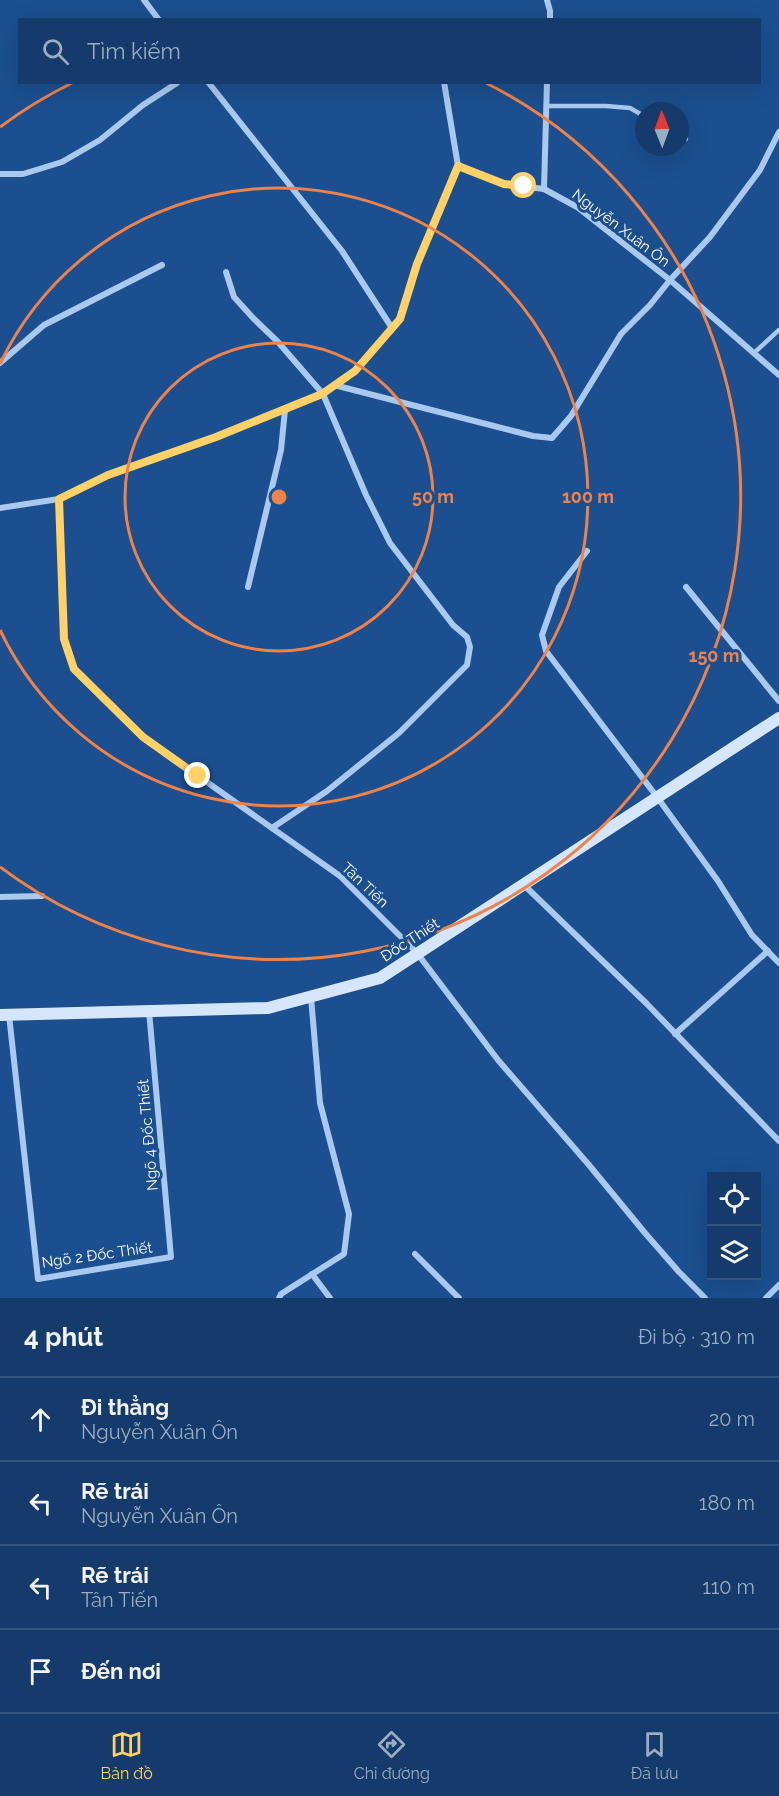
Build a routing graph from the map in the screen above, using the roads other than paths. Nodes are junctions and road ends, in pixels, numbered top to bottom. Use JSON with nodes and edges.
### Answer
{"nodes":[{"id":1,"x":144,"y":0,"type":"edge"},
{"id":2,"x":547,"y":0,"type":"edge"},
{"id":3,"x":158,"y":18,"type":"edge"},
{"id":4,"x":550,"y":18,"type":"edge"},
{"id":5,"x":177,"y":84,"type":"edge"},
{"id":6,"x":210,"y":84,"type":"edge"},
{"id":7,"x":444,"y":84,"type":"edge"},
{"id":8,"x":547,"y":84,"type":"edge"},
{"id":9,"x":546,"y":106,"type":"junction"},
{"id":10,"x":635,"y":111,"type":"edge"},
{"id":11,"x":779,"y":132,"type":"edge"},
{"id":12,"x":458,"y":166,"type":"junction"},
{"id":13,"x":0,"y":174,"type":"edge"},
{"id":14,"x":544,"y":189,"type":"junction"},
{"id":15,"x":162,"y":265,"type":"dead end"},
{"id":16,"x":226,"y":272,"type":"dead end"},
{"id":17,"x":670,"y":280,"type":"junction"},
{"id":18,"x":392,"y":328,"type":"junction"},
{"id":19,"x":779,"y":330,"type":"edge"},
{"id":20,"x":754,"y":353,"type":"junction"},
{"id":21,"x":0,"y":363,"type":"edge"},
{"id":22,"x":779,"y":375,"type":"edge"},
{"id":23,"x":334,"y":386,"type":"junction"},
{"id":24,"x":322,"y":394,"type":"junction"},
{"id":25,"x":285,"y":410,"type":"junction"},
{"id":26,"x":59,"y":499,"type":"junction"},
{"id":27,"x":0,"y":508,"type":"edge"},
{"id":28,"x":587,"y":551,"type":"dead end"},
{"id":29,"x":248,"y":587,"type":"dead end"},
{"id":30,"x":686,"y":587,"type":"dead end"},
{"id":31,"x":779,"y":701,"type":"edge"},
{"id":32,"x":779,"y":718,"type":"edge"},
{"id":33,"x":657,"y":797,"type":"junction"},
{"id":34,"x":272,"y":828,"type":"junction"},
{"id":35,"x":523,"y":885,"type":"junction"},
{"id":36,"x":42,"y":896,"type":"dead end"},
{"id":37,"x":0,"y":897,"type":"edge"},
{"id":38,"x":768,"y":951,"type":"junction"},
{"id":39,"x":417,"y":954,"type":"junction"},
{"id":40,"x":779,"y":963,"type":"edge"},
{"id":41,"x":311,"y":996,"type":"junction"},
{"id":42,"x":149,"y":1011,"type":"junction"},
{"id":43,"x":4,"y":1015,"type":"edge"},
{"id":44,"x":675,"y":1034,"type":"junction"},
{"id":45,"x":779,"y":1141,"type":"edge"},
{"id":46,"x":416,"y":1254,"type":"dead end"},
{"id":47,"x":171,"y":1257,"type":"joint"},
{"id":48,"x":312,"y":1274,"type":"junction"},
{"id":49,"x":779,"y":1285,"type":"edge"},
{"id":50,"x":279,"y":1298,"type":"edge"},
{"id":51,"x":330,"y":1298,"type":"edge"},
{"id":52,"x":459,"y":1298,"type":"edge"},
{"id":53,"x":705,"y":1298,"type":"edge"},
{"id":54,"x":766,"y":1298,"type":"edge"}],
"edges":[{"from":1,"to":3,"type":"street"},
{"from":2,"to":4,"type":"street"},
{"from":5,"to":13,"type":"street"},
{"from":6,"to":18,"type":"street"},
{"from":7,"to":12,"type":"street"},
{"from":8,"to":9,"type":"street"},
{"from":9,"to":10,"type":"lane"},
{"from":9,"to":14,"type":"street"},
{"from":11,"to":17,"type":"street"},
{"from":12,"to":14,"type":"street","name":"Nguyễn Xuân Ôn"},
{"from":12,"to":18,"type":"street"},
{"from":14,"to":17,"type":"street","name":"Nguyễn Xuân Ôn"},
{"from":15,"to":21,"type":"street"},
{"from":16,"to":24,"type":"street"},
{"from":17,"to":20,"type":"street","name":"Nguyễn Xuân Ôn"},
{"from":17,"to":23,"type":"street"},
{"from":18,"to":23,"type":"street"},
{"from":19,"to":20,"type":"lane"},
{"from":20,"to":22,"type":"street","name":"Nguyễn Xuân Ôn"},
{"from":23,"to":24,"type":"street"},
{"from":24,"to":25,"type":"street"},
{"from":24,"to":34,"type":"street"},
{"from":25,"to":26,"type":"street"},
{"from":25,"to":29,"type":"street"},
{"from":26,"to":27,"type":"street"},
{"from":26,"to":34,"type":"street","name":"Tân Tiến"},
{"from":28,"to":33,"type":"street"},
{"from":30,"to":31,"type":"street"},
{"from":32,"to":33,"type":"street","name":"Đốc Thiết"},
{"from":33,"to":35,"type":"street","name":"Đốc Thiết"},
{"from":33,"to":38,"type":"street"},
{"from":34,"to":39,"type":"street","name":"Tân Tiến"},
{"from":35,"to":39,"type":"street","name":"Đốc Thiết"},
{"from":35,"to":44,"type":"street"},
{"from":36,"to":37,"type":"street"},
{"from":38,"to":40,"type":"street"},
{"from":38,"to":44,"type":"street"},
{"from":39,"to":41,"type":"street","name":"Đốc Thiết"},
{"from":39,"to":53,"type":"street","name":"Tân Tiến"},
{"from":41,"to":42,"type":"street","name":"Đốc Thiết"},
{"from":41,"to":48,"type":"street"},
{"from":42,"to":43,"type":"street","name":"Đốc Thiết"},
{"from":42,"to":47,"type":"street","name":"Ngõ 4 Đốc Thiết"},
{"from":43,"to":47,"type":"street","name":"Ngõ 2 Đốc Thiết"},
{"from":44,"to":45,"type":"street"},
{"from":46,"to":52,"type":"street"},
{"from":48,"to":50,"type":"street"},
{"from":48,"to":51,"type":"street"},
{"from":49,"to":54,"type":"street"}]}
